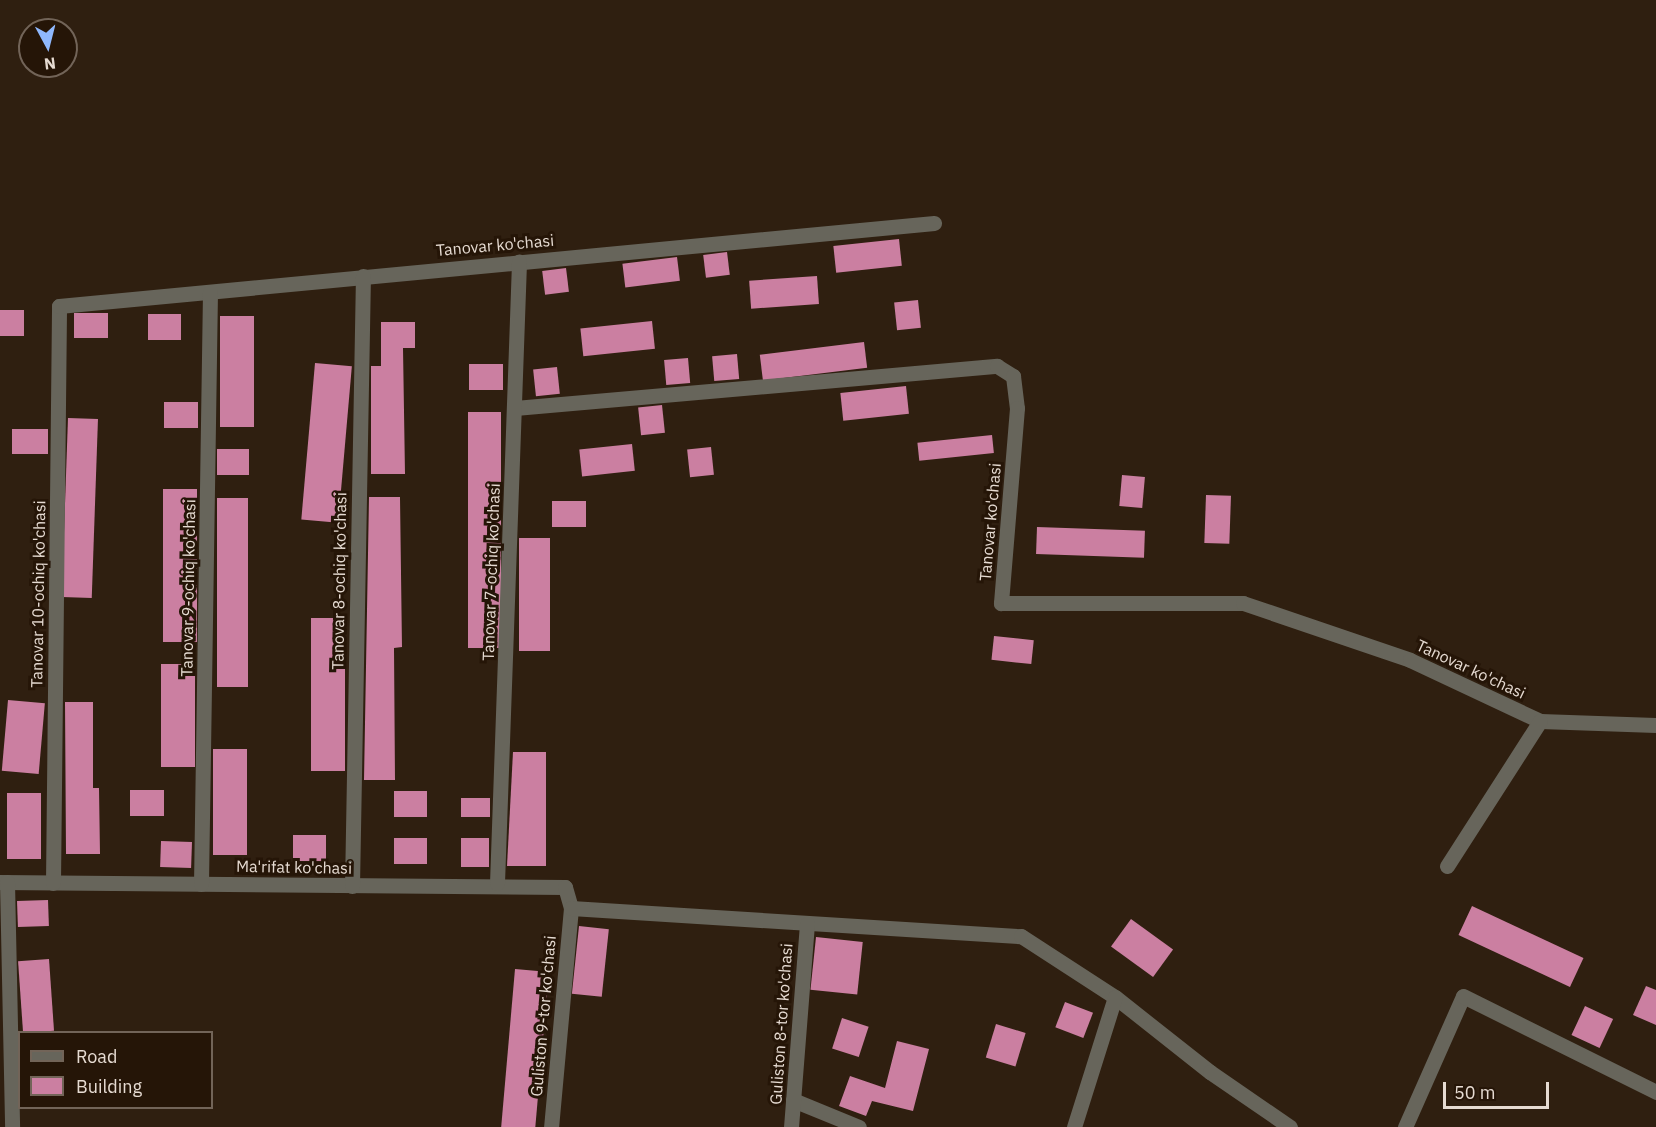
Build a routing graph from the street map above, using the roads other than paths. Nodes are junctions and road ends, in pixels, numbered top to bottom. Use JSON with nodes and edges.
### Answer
{"nodes":[{"id":1,"x":934,"y":223,"type":"dead end"},
{"id":2,"x":519,"y":261,"type":"junction"},
{"id":3,"x":363,"y":276,"type":"junction"},
{"id":4,"x":210,"y":292,"type":"junction"},
{"id":5,"x":59,"y":306,"type":"joint"},
{"id":6,"x":515,"y":408,"type":"junction"},
{"id":7,"x":1540,"y":721,"type":"junction"},
{"id":8,"x":1656,"y":725,"type":"edge"},
{"id":9,"x":1447,"y":866,"type":"dead end"},
{"id":10,"x":4,"y":882,"type":"edge"},
{"id":11,"x":53,"y":883,"type":"junction"},
{"id":12,"x":497,"y":883,"type":"junction"},
{"id":13,"x":201,"y":884,"type":"junction"},
{"id":14,"x":352,"y":886,"type":"junction"},
{"id":15,"x":571,"y":908,"type":"junction"},
{"id":16,"x":807,"y":924,"type":"junction"},
{"id":17,"x":1115,"y":997,"type":"junction"},
{"id":18,"x":1656,"y":1092,"type":"edge"},
{"id":19,"x":794,"y":1100,"type":"junction"},
{"id":20,"x":1288,"y":1126,"type":"edge"},
{"id":21,"x":12,"y":1127,"type":"edge"},
{"id":22,"x":551,"y":1127,"type":"edge"},
{"id":23,"x":791,"y":1127,"type":"edge"},
{"id":24,"x":859,"y":1127,"type":"edge"},
{"id":25,"x":1074,"y":1127,"type":"edge"},
{"id":26,"x":1405,"y":1127,"type":"edge"}],
"edges":[{"from":1,"to":2,"type":"street","name":"Tanovar ko'chasi"},
{"from":2,"to":3,"type":"street","name":"Tanovar ko'chasi"},
{"from":2,"to":6,"type":"street","name":"Tanovar 7-ochiq ko'chasi"},
{"from":3,"to":4,"type":"street","name":"Tanovar ko'chasi"},
{"from":3,"to":14,"type":"street","name":"Tanovar 8-ochiq ko'chasi"},
{"from":4,"to":5,"type":"street","name":"Tanovar ko'chasi"},
{"from":4,"to":13,"type":"street","name":"Tanovar 9-ochiq ko'chasi"},
{"from":5,"to":11,"type":"street","name":"Tanovar 10-ochiq ko'chasi"},
{"from":6,"to":7,"type":"street","name":"Tanovar ko'chasi"},
{"from":6,"to":12,"type":"street","name":"Tanovar 7-ochiq ko'chasi"},
{"from":7,"to":8,"type":"street","name":"Tanovar ko'chasi"},
{"from":7,"to":9,"type":"street"},
{"from":10,"to":11,"type":"street","name":"Ma'rifat ko'chasi"},
{"from":10,"to":21,"type":"street"},
{"from":11,"to":13,"type":"street","name":"Ma'rifat ko'chasi"},
{"from":12,"to":14,"type":"street","name":"Ma'rifat ko'chasi"},
{"from":12,"to":15,"type":"street","name":"Ma'rifat ko'chasi"},
{"from":13,"to":14,"type":"street","name":"Ma'rifat ko'chasi"},
{"from":15,"to":16,"type":"street"},
{"from":15,"to":22,"type":"street","name":"Guliston 9-tor ko'chasi"},
{"from":16,"to":17,"type":"street"},
{"from":16,"to":19,"type":"street","name":"Guliston 8-tor ko'chasi"},
{"from":17,"to":20,"type":"street"},
{"from":17,"to":25,"type":"street"},
{"from":18,"to":26,"type":"street"},
{"from":19,"to":23,"type":"street","name":"Guliston 8-tor ko'chasi"},
{"from":19,"to":24,"type":"street"}]}
